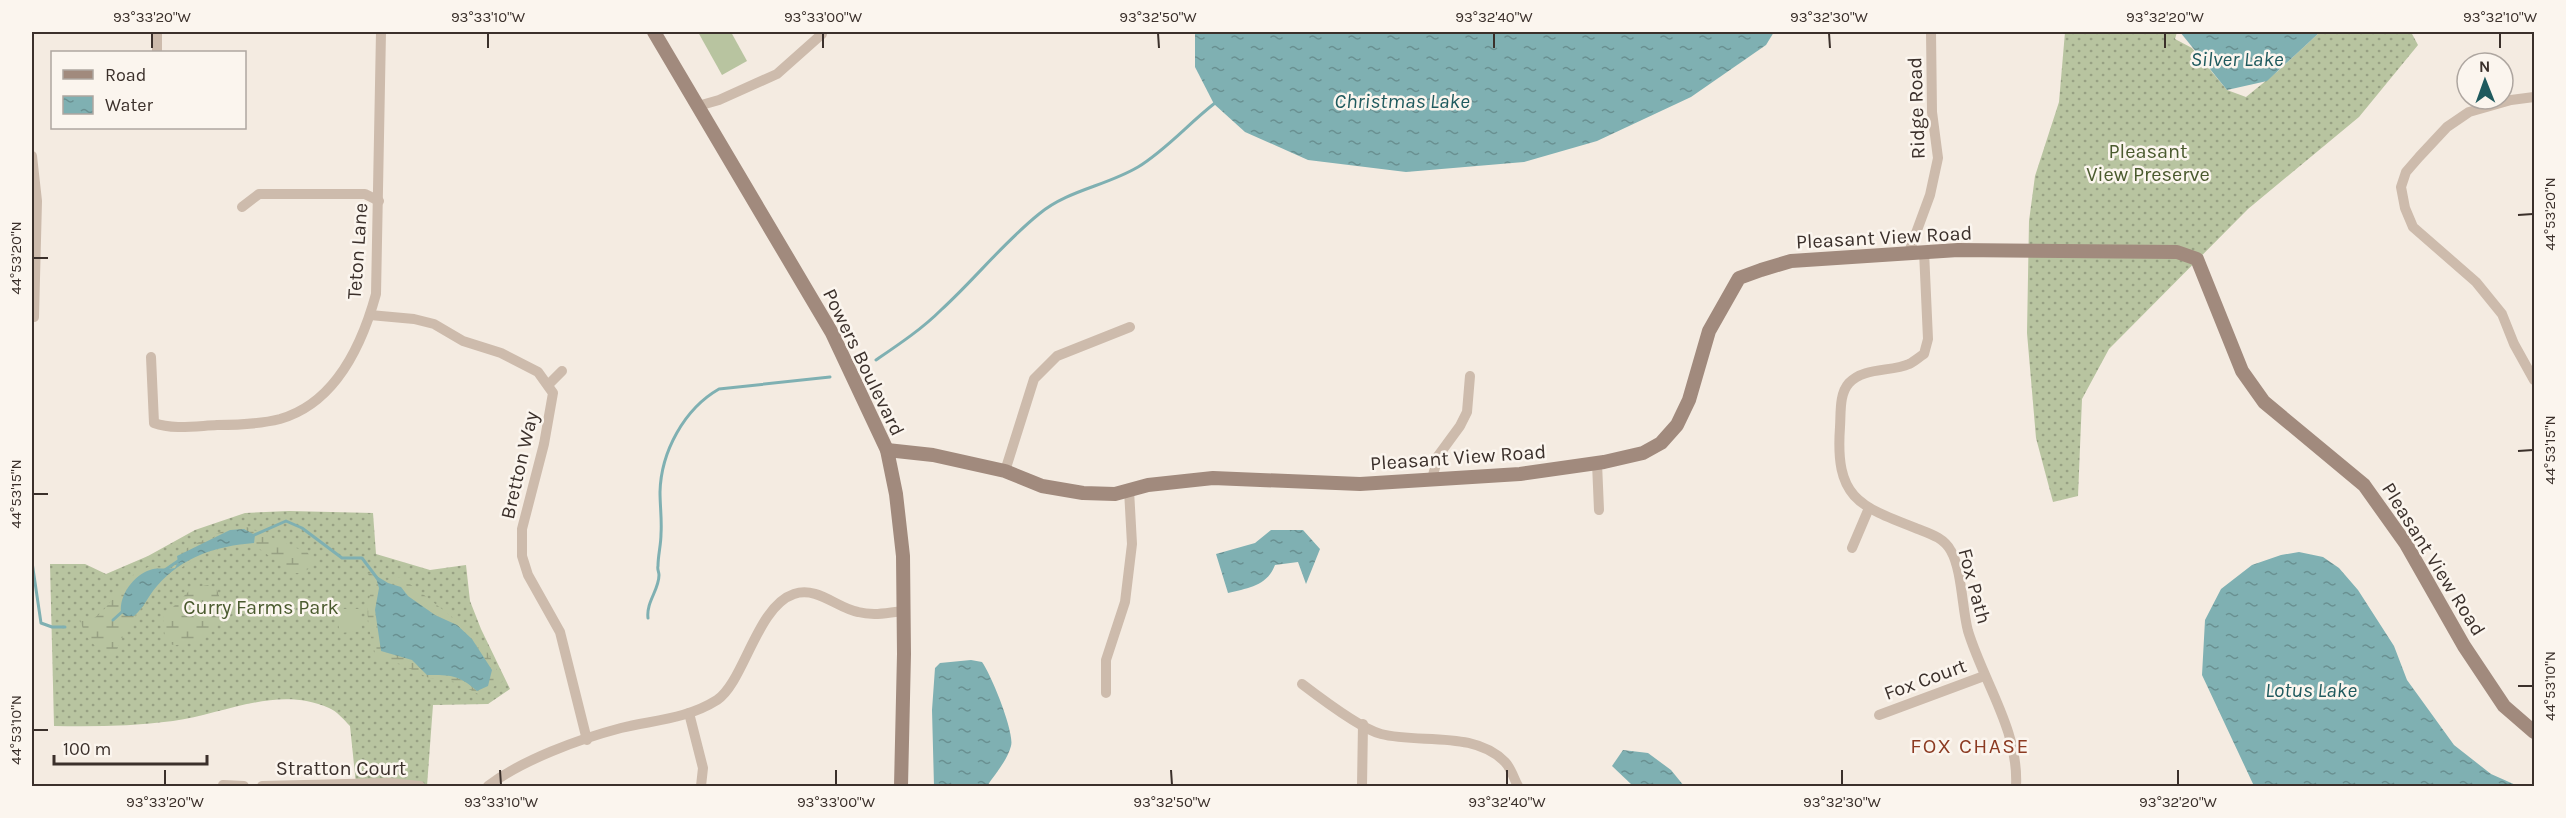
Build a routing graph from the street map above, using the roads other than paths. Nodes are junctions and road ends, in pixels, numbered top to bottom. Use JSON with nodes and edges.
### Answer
{"nodes":[{"id":1,"x":157,"y":32,"type":"edge"},
{"id":2,"x":381,"y":32,"type":"edge"},
{"id":3,"x":654,"y":32,"type":"edge"},
{"id":4,"x":1931,"y":32,"type":"edge"},
{"id":5,"x":822,"y":34,"type":"dead end"},
{"id":6,"x":157,"y":51,"type":"edge"},
{"id":7,"x":2535,"y":98,"type":"edge"},
{"id":8,"x":698,"y":106,"type":"junction"},
{"id":9,"x":32,"y":156,"type":"edge"},
{"id":10,"x":379,"y":201,"type":"junction"},
{"id":11,"x":242,"y":207,"type":"dead end"},
{"id":12,"x":1924,"y":251,"type":"junction"},
{"id":13,"x":1910,"y":252,"type":"junction"},
{"id":14,"x":370,"y":315,"type":"junction"},
{"id":15,"x":33,"y":317,"type":"dead end"},
{"id":16,"x":1130,"y":327,"type":"dead end"},
{"id":17,"x":151,"y":357,"type":"dead end"},
{"id":18,"x":562,"y":371,"type":"dead end"},
{"id":19,"x":1470,"y":376,"type":"dead end"},
{"id":20,"x":2535,"y":380,"type":"edge"},
{"id":21,"x":548,"y":385,"type":"junction"},
{"id":22,"x":887,"y":450,"type":"junction"},
{"id":23,"x":1597,"y":463,"type":"junction"},
{"id":24,"x":1005,"y":471,"type":"junction"},
{"id":25,"x":1432,"y":480,"type":"junction"},
{"id":26,"x":1130,"y":490,"type":"junction"},
{"id":27,"x":1869,"y":508,"type":"junction"},
{"id":28,"x":1599,"y":510,"type":"dead end"},
{"id":29,"x":1852,"y":548,"type":"dead end"},
{"id":30,"x":903,"y":610,"type":"junction"},
{"id":31,"x":1984,"y":676,"type":"junction"},
{"id":32,"x":1302,"y":684,"type":"dead end"},
{"id":33,"x":1106,"y":693,"type":"dead end"},
{"id":34,"x":689,"y":713,"type":"junction"},
{"id":35,"x":1879,"y":715,"type":"dead end"},
{"id":36,"x":1363,"y":724,"type":"junction"},
{"id":37,"x":2535,"y":732,"type":"edge"},
{"id":38,"x":587,"y":740,"type":"junction"},
{"id":39,"x":223,"y":785,"type":"dead end"},
{"id":40,"x":244,"y":786,"type":"edge"},
{"id":41,"x":262,"y":786,"type":"edge"},
{"id":42,"x":420,"y":786,"type":"edge"},
{"id":43,"x":488,"y":786,"type":"edge"},
{"id":44,"x":701,"y":786,"type":"edge"},
{"id":45,"x":901,"y":786,"type":"edge"},
{"id":46,"x":1362,"y":786,"type":"edge"},
{"id":47,"x":1518,"y":786,"type":"edge"},
{"id":48,"x":2016,"y":786,"type":"edge"}],
"edges":[{"from":1,"to":6,"type":"street"},
{"from":2,"to":10,"type":"street","name":"Teton Lane"},
{"from":3,"to":8,"type":"street","name":"Powers Boulevard"},
{"from":4,"to":13,"type":"street","name":"Ridge Road"},
{"from":5,"to":8,"type":"street"},
{"from":7,"to":20,"type":"street"},
{"from":8,"to":22,"type":"street","name":"Powers Boulevard"},
{"from":9,"to":15,"type":"street"},
{"from":10,"to":11,"type":"street"},
{"from":10,"to":14,"type":"street","name":"Teton Lane"},
{"from":12,"to":13,"type":"street","name":"Pleasant View Road"},
{"from":12,"to":27,"type":"street","name":"Fox Path"},
{"from":12,"to":37,"type":"street","name":"Pleasant View Road"},
{"from":13,"to":23,"type":"street","name":"Pleasant View Road"},
{"from":14,"to":17,"type":"street","name":"Teton Lane"},
{"from":14,"to":21,"type":"street"},
{"from":16,"to":24,"type":"street"},
{"from":18,"to":21,"type":"street"},
{"from":19,"to":25,"type":"street"},
{"from":21,"to":38,"type":"street","name":"Bretton Way"},
{"from":22,"to":24,"type":"street","name":"Pleasant View Road"},
{"from":22,"to":30,"type":"street","name":"Powers Boulevard"},
{"from":23,"to":25,"type":"street","name":"Pleasant View Road"},
{"from":23,"to":28,"type":"street"},
{"from":24,"to":26,"type":"street","name":"Pleasant View Road"},
{"from":25,"to":26,"type":"street","name":"Pleasant View Road"},
{"from":26,"to":33,"type":"street"},
{"from":27,"to":29,"type":"street"},
{"from":27,"to":31,"type":"street","name":"Fox Path"},
{"from":30,"to":34,"type":"street"},
{"from":30,"to":45,"type":"street","name":"Powers Boulevard"},
{"from":31,"to":35,"type":"street","name":"Fox Court"},
{"from":31,"to":48,"type":"street","name":"Fox Path"},
{"from":32,"to":36,"type":"street"},
{"from":34,"to":38,"type":"street"},
{"from":34,"to":44,"type":"street"},
{"from":36,"to":46,"type":"street"},
{"from":36,"to":47,"type":"street"},
{"from":38,"to":43,"type":"street"},
{"from":39,"to":40,"type":"street"},
{"from":41,"to":42,"type":"street","name":"Stratton Court"}]}
